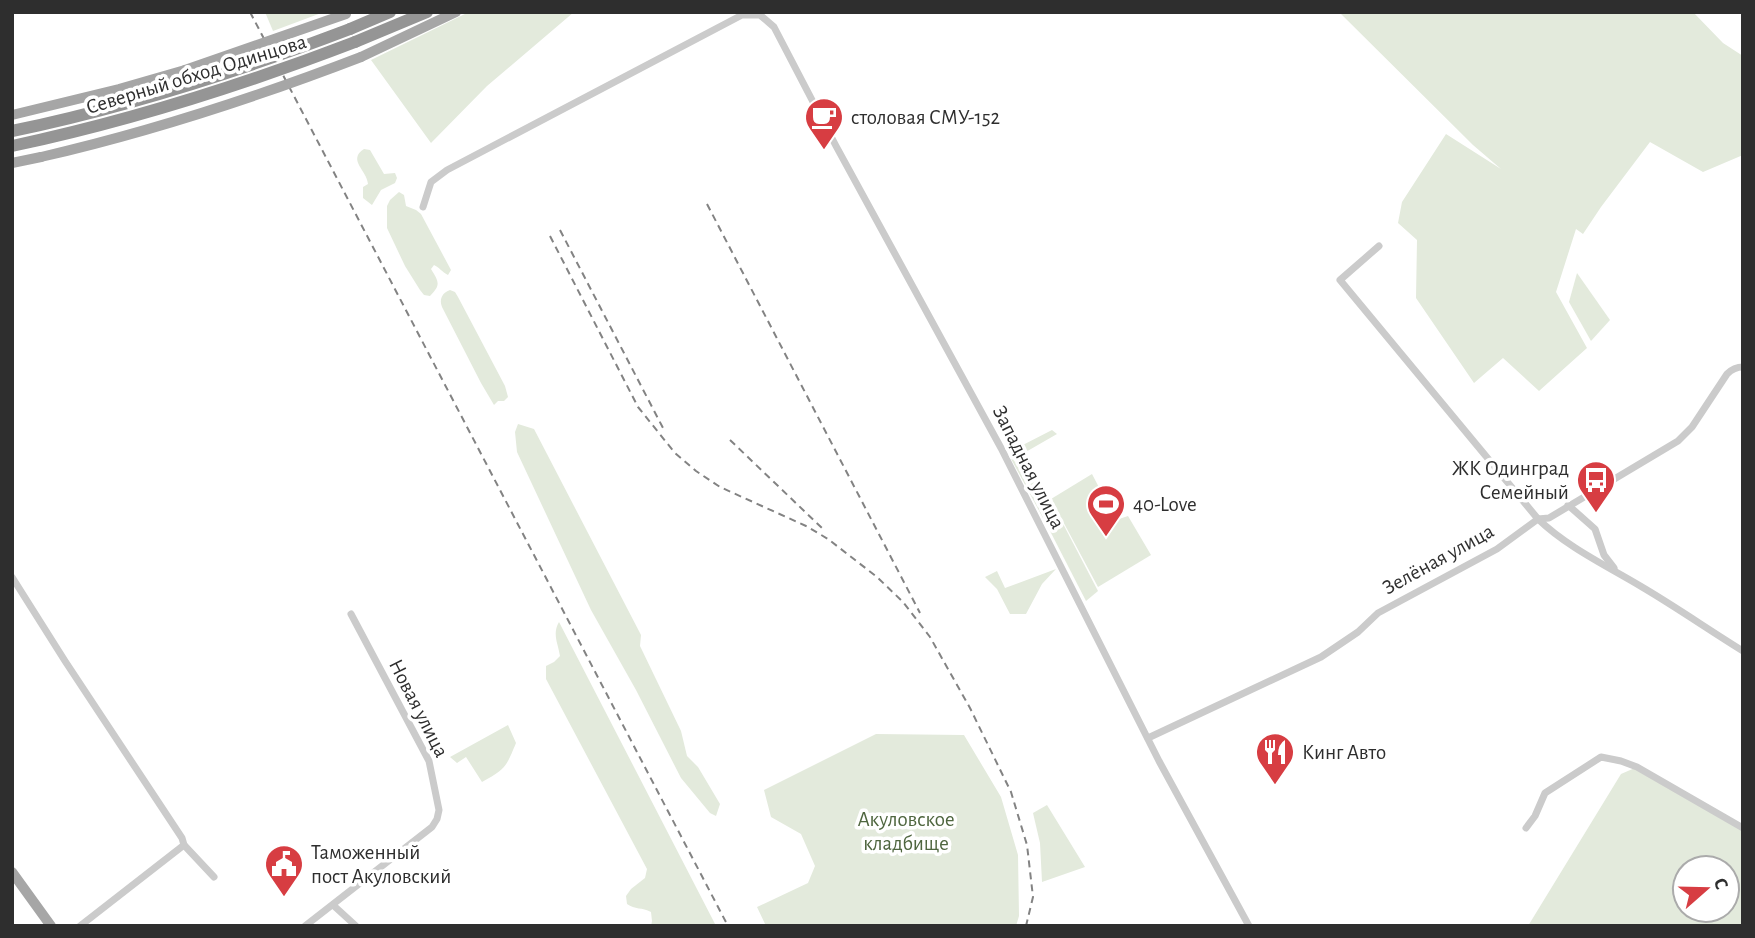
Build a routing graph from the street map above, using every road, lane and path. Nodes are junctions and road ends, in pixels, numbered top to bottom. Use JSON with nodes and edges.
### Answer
{"nodes":[{"id":1,"x":390,"y":12,"type":"edge"},
{"id":2,"x":427,"y":12,"type":"edge"},
{"id":3,"x":456,"y":12,"type":"edge"},
{"id":4,"x":348,"y":13,"type":"edge"},
{"id":5,"x":12,"y":115,"type":"edge"},
{"id":6,"x":12,"y":131,"type":"edge"},
{"id":7,"x":12,"y":146,"type":"edge"},
{"id":8,"x":12,"y":163,"type":"edge"},
{"id":9,"x":423,"y":206,"type":"dead end"},
{"id":10,"x":1379,"y":246,"type":"dead end"},
{"id":11,"x":1743,"y":367,"type":"edge"},
{"id":12,"x":1568,"y":505,"type":"junction"},
{"id":13,"x":1538,"y":519,"type":"junction"},
{"id":14,"x":1617,"y":572,"type":"junction"},
{"id":15,"x":12,"y":578,"type":"edge"},
{"id":16,"x":351,"y":614,"type":"dead end"},
{"id":17,"x":1743,"y":651,"type":"edge"},
{"id":18,"x":1148,"y":738,"type":"junction"},
{"id":19,"x":1526,"y":828,"type":"dead end"},
{"id":20,"x":1743,"y":828,"type":"edge"},
{"id":21,"x":184,"y":845,"type":"junction"},
{"id":22,"x":12,"y":872,"type":"edge"},
{"id":23,"x":214,"y":877,"type":"dead end"},
{"id":24,"x":12,"y":884,"type":"edge"},
{"id":25,"x":333,"y":905,"type":"junction"},
{"id":26,"x":43,"y":926,"type":"edge"},
{"id":27,"x":51,"y":926,"type":"edge"},
{"id":28,"x":80,"y":926,"type":"edge"},
{"id":29,"x":304,"y":926,"type":"edge"},
{"id":30,"x":356,"y":926,"type":"edge"},
{"id":31,"x":1249,"y":926,"type":"edge"}],
"edges":[{"from":1,"to":6,"type":"highway","name":"Северный обход Одинцова","bridge":true},
{"from":2,"to":7,"type":"highway","name":"Северный обход Одинцова","bridge":true},
{"from":3,"to":8,"type":"main road","bridge":true},
{"from":4,"to":5,"type":"main road","bridge":true},
{"from":9,"to":18,"type":"street","name":"Западная улица"},
{"from":10,"to":13,"type":"street"},
{"from":11,"to":12,"type":"street","name":"Зелёная улица"},
{"from":12,"to":13,"type":"street","name":"Зелёная улица"},
{"from":12,"to":14,"type":"street"},
{"from":13,"to":14,"type":"street"},
{"from":13,"to":18,"type":"street","name":"Зелёная улица"},
{"from":14,"to":17,"type":"street"},
{"from":15,"to":21,"type":"street"},
{"from":16,"to":25,"type":"street","name":"Новая улица"},
{"from":18,"to":31,"type":"street","name":"Западная улица"},
{"from":19,"to":20,"type":"street"},
{"from":21,"to":23,"type":"street"},
{"from":21,"to":28,"type":"street"},
{"from":22,"to":27,"type":"main road"},
{"from":24,"to":26,"type":"main road"},
{"from":25,"to":29,"type":"street","name":"Новая улица"},
{"from":25,"to":30,"type":"street"}]}
